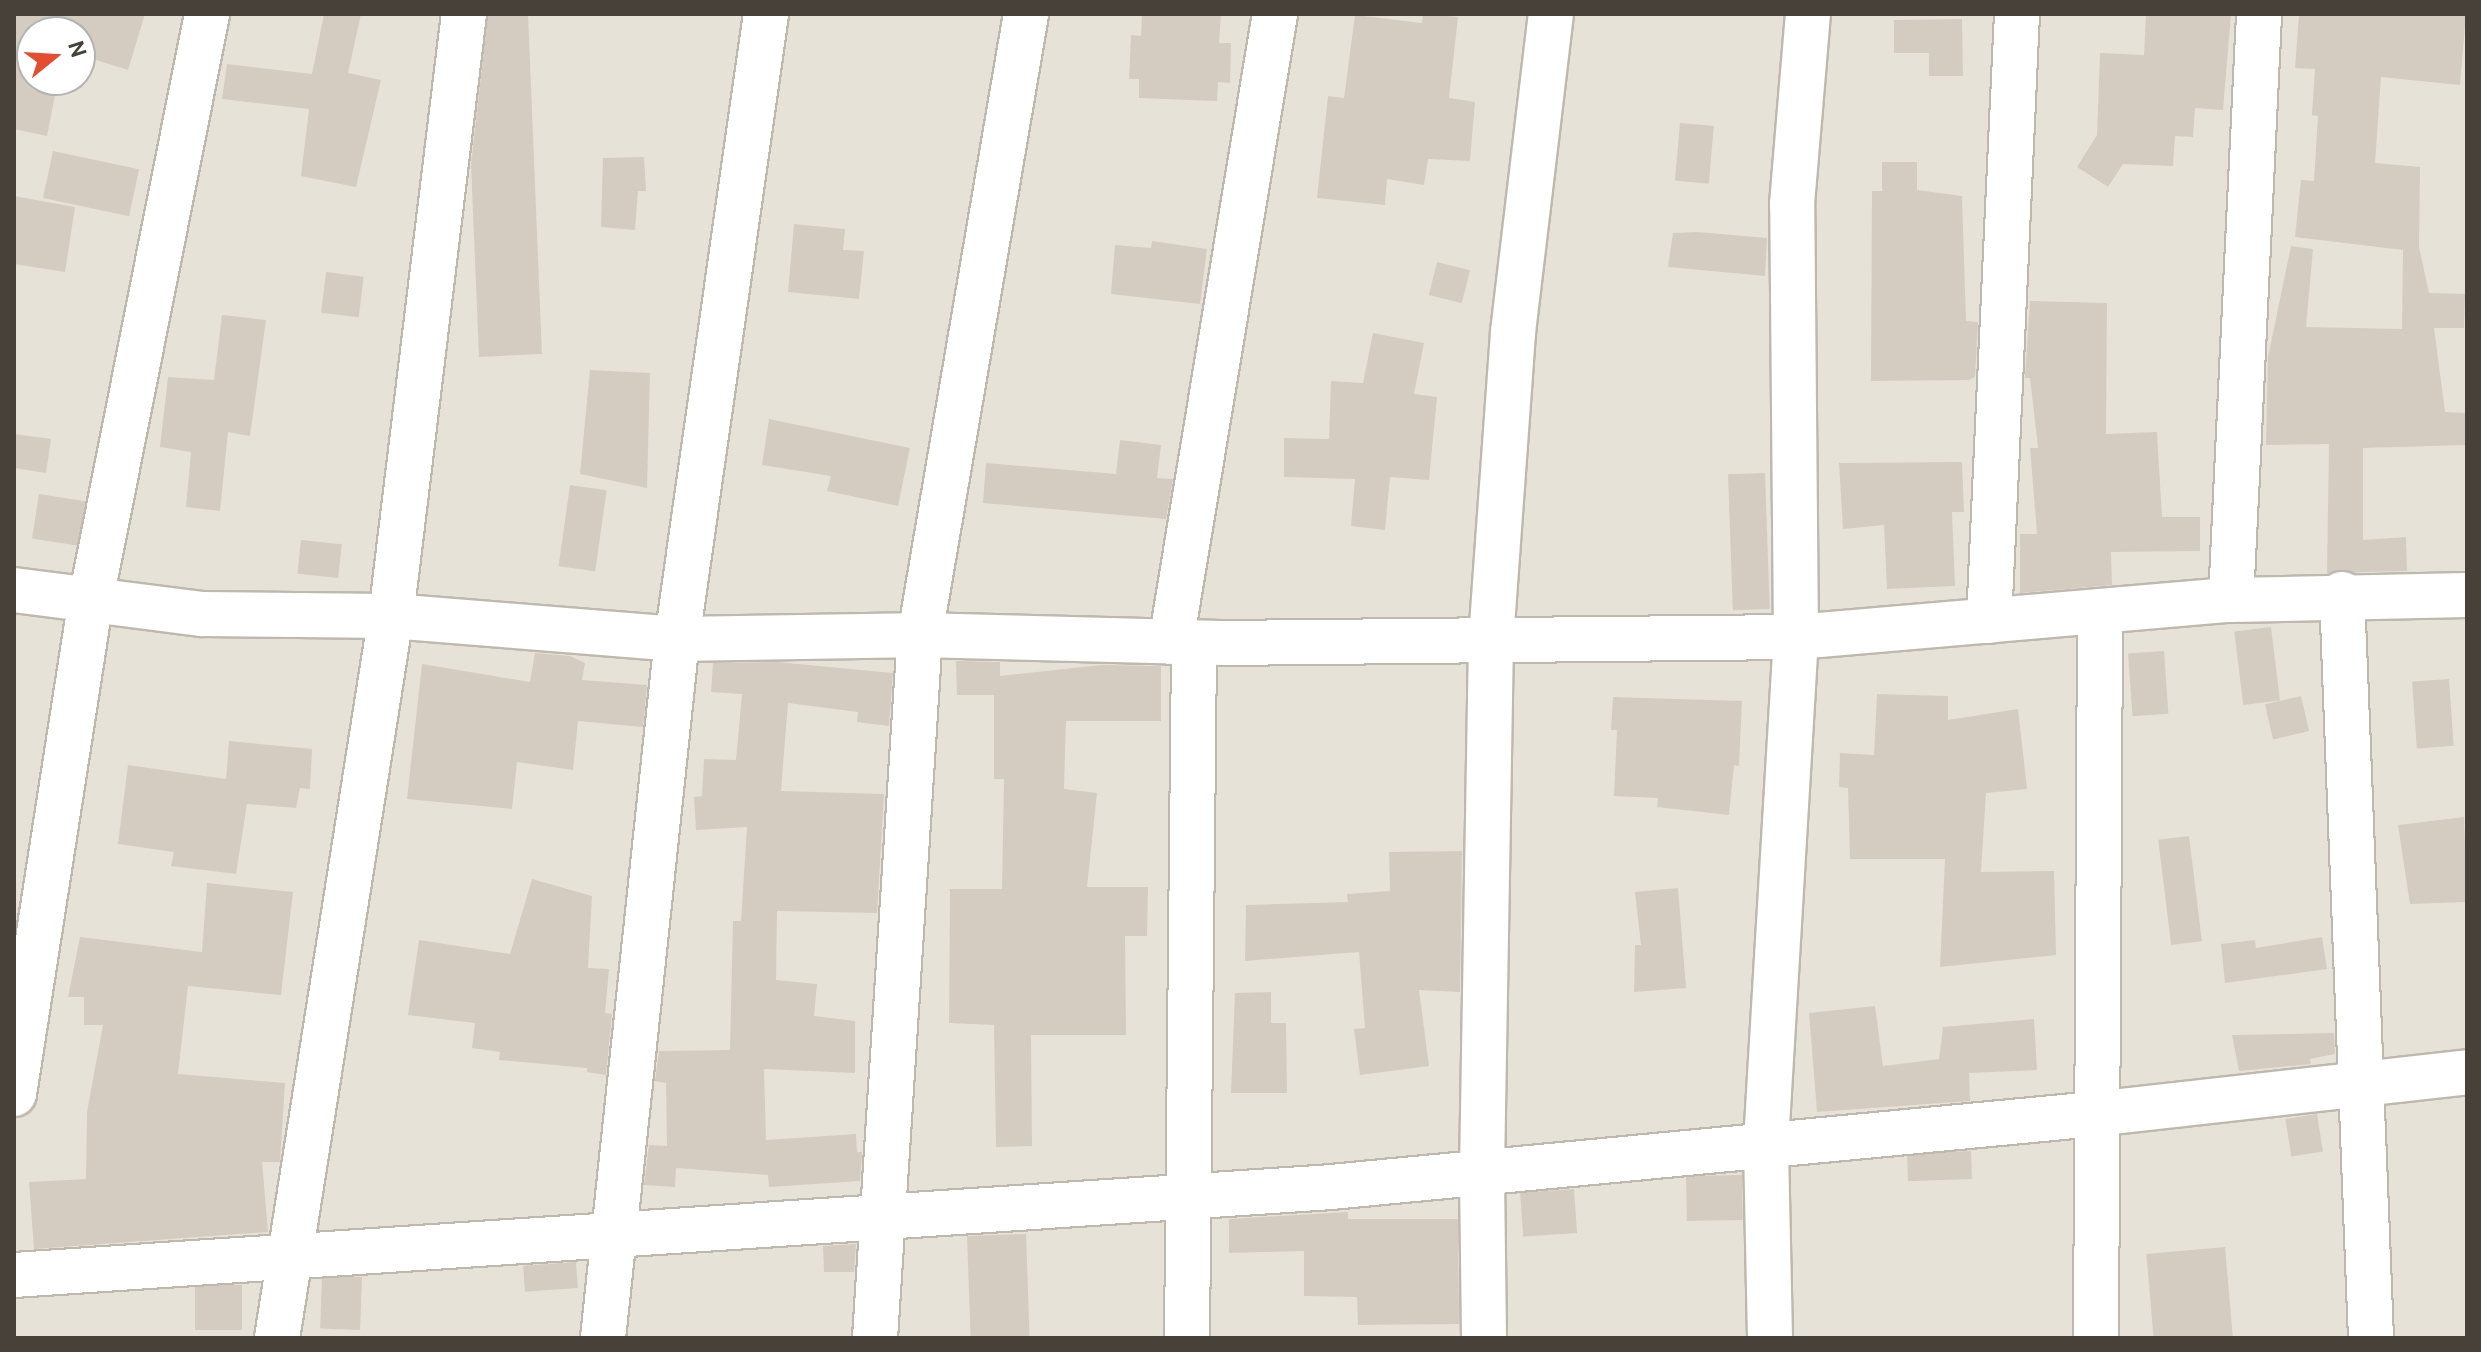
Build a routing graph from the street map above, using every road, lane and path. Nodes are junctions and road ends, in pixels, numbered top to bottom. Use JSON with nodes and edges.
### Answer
{"nodes":[{"id":1,"x":207,"y":14,"type":"edge"},
{"id":2,"x":464,"y":14,"type":"edge"},
{"id":3,"x":766,"y":14,"type":"edge"},
{"id":4,"x":1026,"y":14,"type":"edge"},
{"id":5,"x":1275,"y":14,"type":"edge"},
{"id":6,"x":1551,"y":14,"type":"edge"},
{"id":7,"x":1808,"y":14,"type":"edge"},
{"id":8,"x":2017,"y":14,"type":"edge"},
{"id":9,"x":2259,"y":14,"type":"edge"},
{"id":10,"x":14,"y":590,"type":"edge"},
{"id":11,"x":2342,"y":594,"type":"junction"},
{"id":12,"x":2467,"y":595,"type":"edge"},
{"id":13,"x":91,"y":599,"type":"junction"},
{"id":14,"x":2231,"y":600,"type":"junction"},
{"id":15,"x":2100,"y":611,"type":"junction"},
{"id":16,"x":391,"y":616,"type":"junction"},
{"id":17,"x":1989,"y":621,"type":"junction"},
{"id":18,"x":920,"y":635,"type":"junction"},
{"id":19,"x":1796,"y":637,"type":"junction"},
{"id":20,"x":677,"y":639,"type":"junction"},
{"id":21,"x":1491,"y":640,"type":"junction"},
{"id":22,"x":1183,"y":642,"type":"junction"},
{"id":23,"x":2467,"y":1072,"type":"edge"},
{"id":24,"x":2358,"y":1083,"type":"junction"},
{"id":25,"x":14,"y":1094,"type":"edge"},
{"id":26,"x":2095,"y":1114,"type":"junction"},
{"id":27,"x":1766,"y":1143,"type":"junction"},
{"id":28,"x":1482,"y":1171,"type":"junction"},
{"id":29,"x":1188,"y":1197,"type":"junction"},
{"id":30,"x":881,"y":1218,"type":"junction"},
{"id":31,"x":612,"y":1237,"type":"junction"},
{"id":32,"x":286,"y":1259,"type":"junction"},
{"id":33,"x":14,"y":1275,"type":"edge"},
{"id":34,"x":277,"y":1338,"type":"edge"},
{"id":35,"x":603,"y":1338,"type":"edge"},
{"id":36,"x":875,"y":1338,"type":"edge"},
{"id":37,"x":1187,"y":1338,"type":"edge"},
{"id":38,"x":1484,"y":1338,"type":"edge"},
{"id":39,"x":1770,"y":1338,"type":"edge"},
{"id":40,"x":2096,"y":1338,"type":"edge"},
{"id":41,"x":2371,"y":1338,"type":"edge"}],
"edges":[{"from":1,"to":13,"type":"street"},
{"from":2,"to":16,"type":"street"},
{"from":3,"to":20,"type":"street"},
{"from":4,"to":18,"type":"street"},
{"from":5,"to":22,"type":"street"},
{"from":6,"to":21,"type":"street"},
{"from":7,"to":19,"type":"street"},
{"from":8,"to":17,"type":"street"},
{"from":9,"to":14,"type":"street"},
{"from":10,"to":13,"type":"street"},
{"from":11,"to":12,"type":"street"},
{"from":11,"to":14,"type":"street"},
{"from":11,"to":24,"type":"street"},
{"from":13,"to":16,"type":"street"},
{"from":13,"to":25,"type":"street"},
{"from":14,"to":15,"type":"street"},
{"from":15,"to":17,"type":"street"},
{"from":15,"to":26,"type":"street"},
{"from":16,"to":20,"type":"street"},
{"from":16,"to":32,"type":"street"},
{"from":17,"to":19,"type":"street"},
{"from":18,"to":20,"type":"street"},
{"from":18,"to":22,"type":"street"},
{"from":18,"to":30,"type":"street"},
{"from":19,"to":21,"type":"street"},
{"from":19,"to":27,"type":"street"},
{"from":20,"to":31,"type":"street"},
{"from":21,"to":22,"type":"street"},
{"from":21,"to":28,"type":"street"},
{"from":22,"to":29,"type":"street"},
{"from":23,"to":24,"type":"street"},
{"from":24,"to":26,"type":"street"},
{"from":24,"to":41,"type":"street"},
{"from":26,"to":27,"type":"street"},
{"from":26,"to":40,"type":"street"},
{"from":27,"to":28,"type":"street"},
{"from":27,"to":39,"type":"street"},
{"from":28,"to":29,"type":"street"},
{"from":28,"to":38,"type":"street"},
{"from":29,"to":30,"type":"street"},
{"from":29,"to":37,"type":"street"},
{"from":30,"to":31,"type":"street"},
{"from":30,"to":36,"type":"street"},
{"from":31,"to":32,"type":"street"},
{"from":31,"to":35,"type":"street"},
{"from":32,"to":33,"type":"street"},
{"from":32,"to":34,"type":"street"}]}
